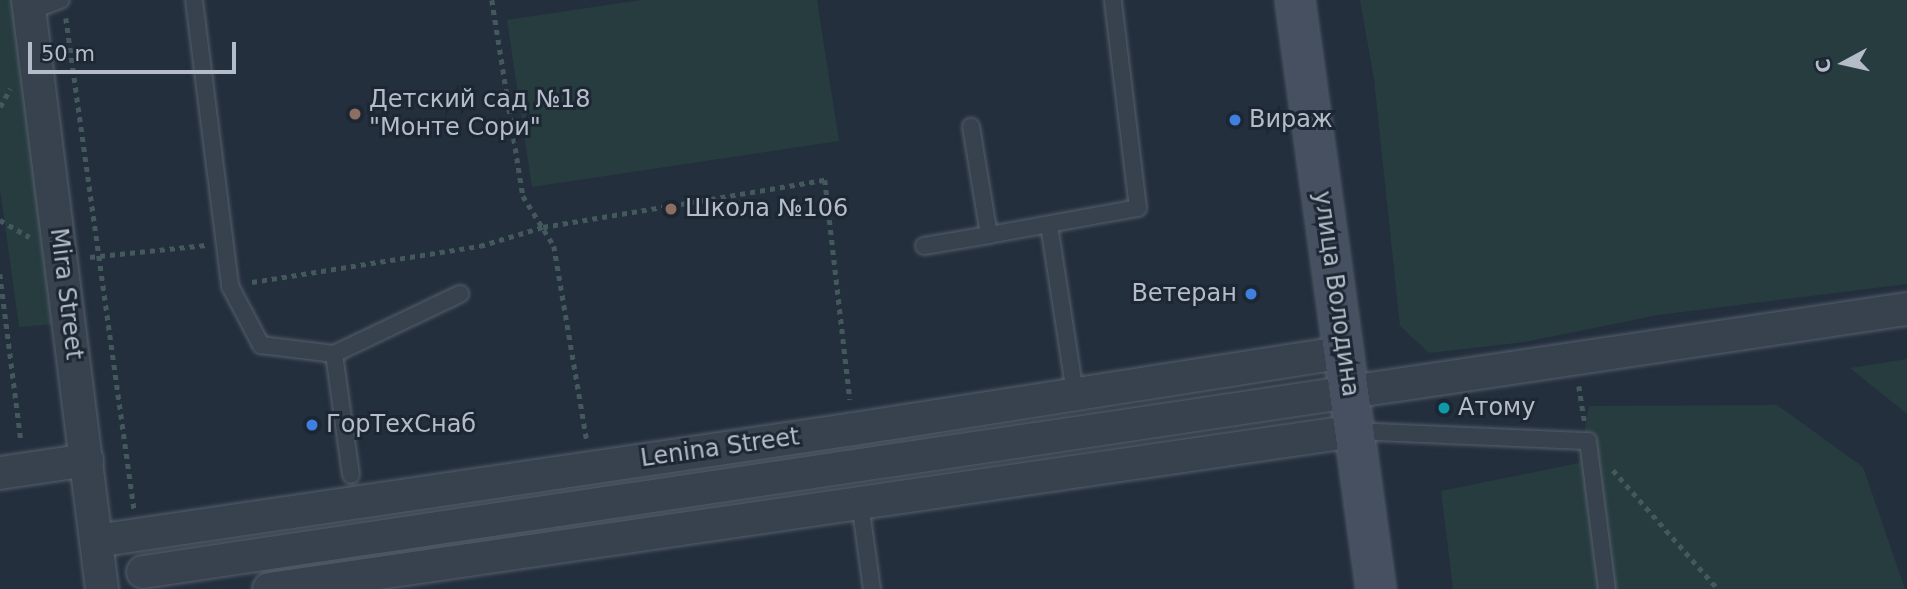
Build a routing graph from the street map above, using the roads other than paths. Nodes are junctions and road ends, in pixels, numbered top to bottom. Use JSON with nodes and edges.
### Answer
{"nodes":[{"id":1,"x":194,"y":0,"type":"edge"},
{"id":2,"x":1112,"y":0,"type":"edge"},
{"id":3,"x":1295,"y":0,"type":"edge"},
{"id":4,"x":29,"y":6,"type":"edge"},
{"id":5,"x":63,"y":7,"type":"edge"},
{"id":6,"x":971,"y":126,"type":"dead end"},
{"id":7,"x":1049,"y":225,"type":"junction"},
{"id":8,"x":989,"y":235,"type":"junction"},
{"id":9,"x":924,"y":246,"type":"dead end"},
{"id":10,"x":460,"y":294,"type":"dead end"},
{"id":11,"x":1907,"y":309,"type":"edge"},
{"id":12,"x":1343,"y":352,"type":"junction"},
{"id":13,"x":334,"y":354,"type":"junction"},
{"id":14,"x":1349,"y":391,"type":"junction"},
{"id":15,"x":1075,"y":392,"type":"junction"},
{"id":16,"x":1355,"y":431,"type":"junction"},
{"id":17,"x":87,"y":460,"type":"junction"},
{"id":18,"x":12,"y":471,"type":"edge"},
{"id":19,"x":351,"y":475,"type":"dead end"},
{"id":20,"x":860,"y":503,"type":"junction"},
{"id":21,"x":96,"y":541,"type":"junction"},
{"id":22,"x":143,"y":572,"type":"dead end"},
{"id":23,"x":368,"y":582,"type":"edge"},
{"id":24,"x":102,"y":589,"type":"edge"},
{"id":25,"x":269,"y":589,"type":"edge"},
{"id":26,"x":872,"y":589,"type":"edge"},
{"id":27,"x":1376,"y":589,"type":"edge"},
{"id":28,"x":1607,"y":589,"type":"edge"}],
"edges":[{"from":1,"to":13,"type":"lane"},
{"from":2,"to":7,"type":"lane"},
{"from":3,"to":12,"type":"street","name":"улица Володина"},
{"from":4,"to":5,"type":"lane"},
{"from":4,"to":17,"type":"street","name":"Mira Street"},
{"from":6,"to":8,"type":"lane"},
{"from":7,"to":8,"type":"lane"},
{"from":7,"to":15,"type":"lane"},
{"from":8,"to":9,"type":"lane"},
{"from":10,"to":13,"type":"lane"},
{"from":11,"to":14,"type":"street"},
{"from":12,"to":14,"type":"street","name":"улица Володина"},
{"from":12,"to":15,"type":"street","name":"Lenina Street"},
{"from":13,"to":19,"type":"lane"},
{"from":14,"to":16,"type":"street","name":"улица Володина"},
{"from":14,"to":22,"type":"street"},
{"from":15,"to":21,"type":"street","name":"Lenina Street"},
{"from":16,"to":20,"type":"street"},
{"from":16,"to":27,"type":"street","name":"улица Володина"},
{"from":16,"to":28,"type":"lane"},
{"from":17,"to":18,"type":"street"},
{"from":17,"to":21,"type":"street","name":"Mira Street"},
{"from":20,"to":23,"type":"street"},
{"from":20,"to":26,"type":"lane"},
{"from":21,"to":24,"type":"street","name":"Mira Street"},
{"from":23,"to":25,"type":"street"}]}
